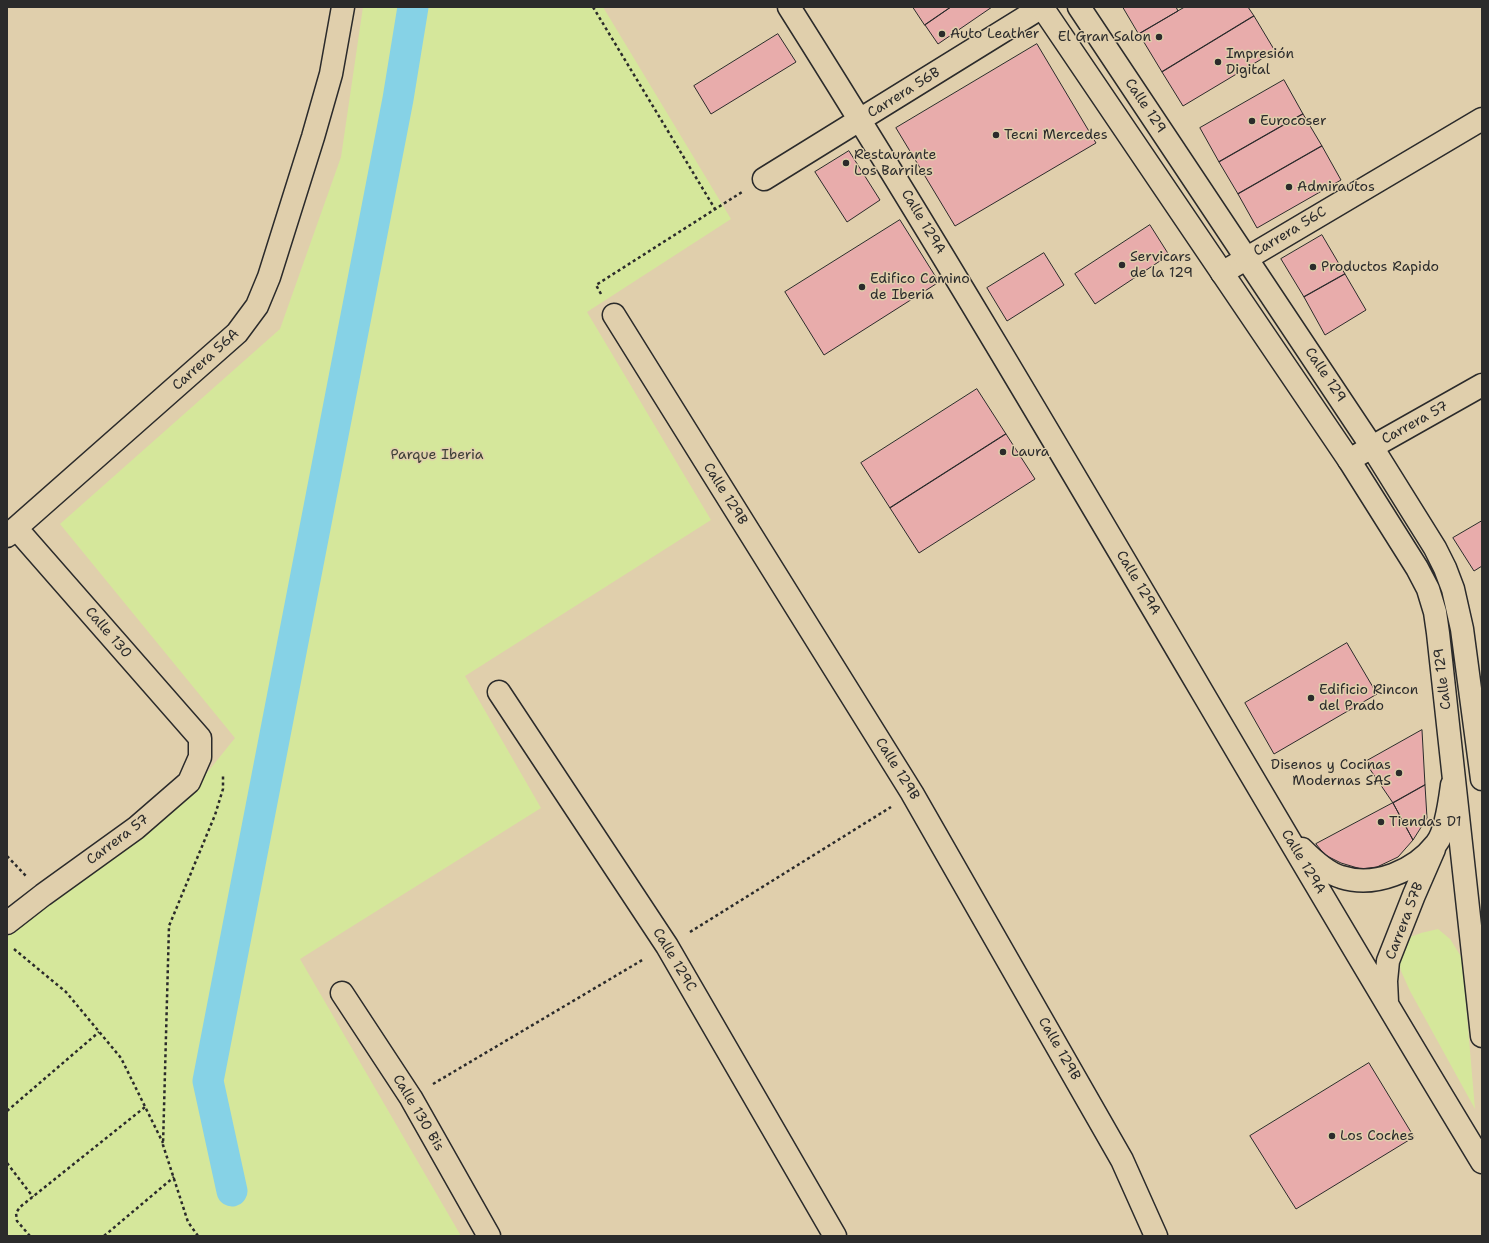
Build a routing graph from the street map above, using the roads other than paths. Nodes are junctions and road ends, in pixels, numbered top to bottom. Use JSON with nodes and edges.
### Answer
{"nodes":[{"id":1,"x":343,"y":7,"type":"edge"},
{"id":2,"x":789,"y":7,"type":"edge"},
{"id":3,"x":1042,"y":7,"type":"edge"},
{"id":4,"x":1079,"y":7,"type":"edge"},
{"id":5,"x":1482,"y":119,"type":"edge"},
{"id":6,"x":860,"y":120,"type":"junction"},
{"id":7,"x":764,"y":178,"type":"road end"},
{"id":8,"x":1247,"y":258,"type":"junction"},
{"id":9,"x":1222,"y":273,"type":"junction"},
{"id":10,"x":614,"y":315,"type":"road end"},
{"id":11,"x":1482,"y":385,"type":"edge"},
{"id":12,"x":1372,"y":447,"type":"junction"},
{"id":13,"x":1349,"y":460,"type":"junction"},
{"id":14,"x":12,"y":532,"type":"edge"},
{"id":15,"x":499,"y":692,"type":"dead end"},
{"id":16,"x":200,"y":738,"type":"joint"},
{"id":17,"x":1453,"y":772,"type":"junction"},
{"id":18,"x":1482,"y":779,"type":"edge"},
{"id":19,"x":1288,"y":836,"type":"junction"},
{"id":20,"x":1437,"y":843,"type":"junction"},
{"id":21,"x":7,"y":923,"type":"edge"},
{"id":22,"x":342,"y":993,"type":"dead end"},
{"id":23,"x":1387,"y":1002,"type":"junction"},
{"id":24,"x":1482,"y":1036,"type":"edge"},
{"id":25,"x":1482,"y":1162,"type":"edge"},
{"id":26,"x":489,"y":1236,"type":"edge"},
{"id":27,"x":835,"y":1236,"type":"edge"},
{"id":28,"x":1156,"y":1236,"type":"edge"}],
"edges":[{"from":1,"to":14,"type":"street","name":"Carrera 56A"},
{"from":2,"to":6,"type":"street","name":"Calle 129A"},
{"from":3,"to":6,"type":"street","name":"Carrera 56B"},
{"from":3,"to":9,"type":"street","name":"Calle 129"},
{"from":4,"to":8,"type":"street","name":"Calle 129"},
{"from":5,"to":8,"type":"street","name":"Carrera 56C"},
{"from":6,"to":7,"type":"street","name":"Carrera 56B"},
{"from":6,"to":19,"type":"street","name":"Calle 129A"},
{"from":8,"to":9,"type":"street","name":"Carrera 56C"},
{"from":8,"to":12,"type":"street","name":"Calle 129"},
{"from":9,"to":13,"type":"street","name":"Calle 129"},
{"from":10,"to":28,"type":"street","name":"Calle 129B"},
{"from":11,"to":12,"type":"street","name":"Carrera 57"},
{"from":12,"to":13,"type":"street","name":"Carrera 57"},
{"from":12,"to":18,"type":"street","name":"Calle 129"},
{"from":13,"to":17,"type":"street","name":"Calle 129"},
{"from":14,"to":16,"type":"street","name":"Calle 130"},
{"from":15,"to":27,"type":"street","name":"Calle 129C"},
{"from":16,"to":21,"type":"street","name":"Carrera 57"},
{"from":17,"to":20,"type":"street","name":"Calle 129"},
{"from":17,"to":24,"type":"street","name":"Calle 129"},
{"from":19,"to":20,"type":"street","name":"Calle 129"},
{"from":19,"to":23,"type":"street","name":"Calle 129A"},
{"from":20,"to":23,"type":"street","name":"Carrera 57B"},
{"from":22,"to":26,"type":"street","name":"Calle 130 Bis"},
{"from":23,"to":25,"type":"street","name":"Calle 129A"}]}
